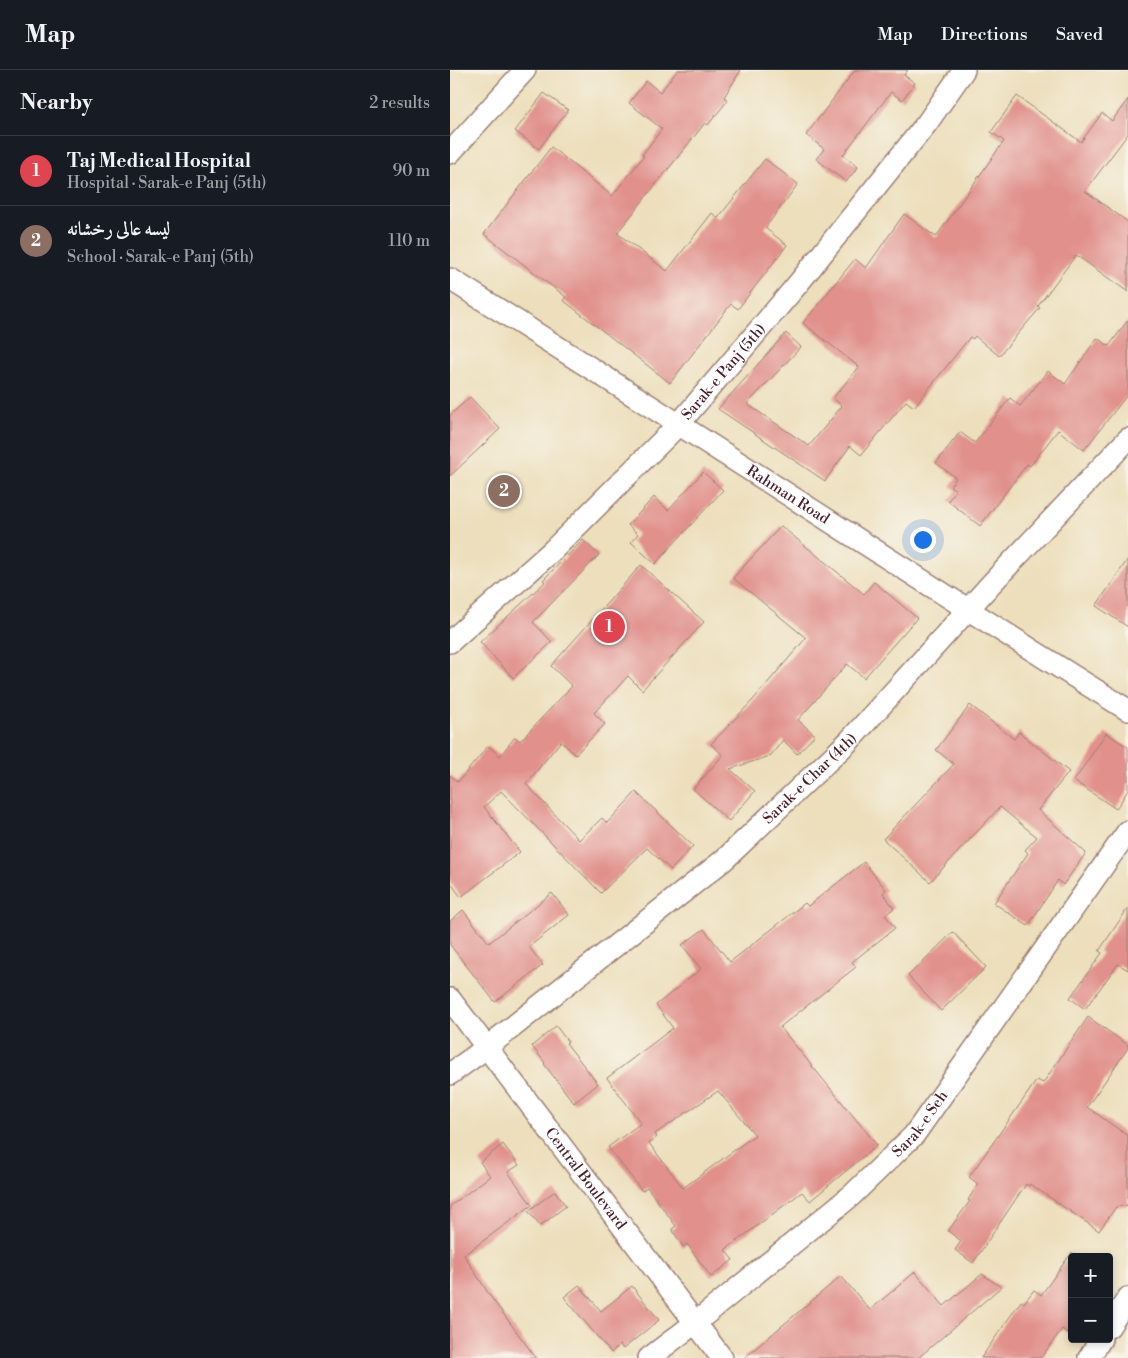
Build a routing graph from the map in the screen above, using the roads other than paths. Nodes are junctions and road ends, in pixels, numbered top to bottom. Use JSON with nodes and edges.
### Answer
{"nodes":[{"id":1,"x":525,"y":70,"type":"edge"},
{"id":2,"x":964,"y":70,"type":"edge"},
{"id":3,"x":450,"y":153,"type":"edge"},
{"id":4,"x":450,"y":279,"type":"edge"},
{"id":5,"x":679,"y":424,"type":"junction"},
{"id":6,"x":1128,"y":439,"type":"edge"},
{"id":7,"x":968,"y":611,"type":"junction"},
{"id":8,"x":450,"y":642,"type":"edge"},
{"id":9,"x":1128,"y":710,"type":"edge"},
{"id":10,"x":1128,"y":831,"type":"edge"},
{"id":11,"x":450,"y":999,"type":"edge"},
{"id":12,"x":486,"y":1048,"type":"junction"},
{"id":13,"x":450,"y":1074,"type":"edge"},
{"id":14,"x":1128,"y":1298,"type":"edge"},
{"id":15,"x":1113,"y":1321,"type":"edge"},
{"id":16,"x":695,"y":1323,"type":"junction"},
{"id":17,"x":1098,"y":1343,"type":"edge"},
{"id":18,"x":649,"y":1358,"type":"edge"},
{"id":19,"x":722,"y":1358,"type":"edge"},
{"id":20,"x":1089,"y":1358,"type":"edge"}],
"edges":[{"from":1,"to":3,"type":"street"},
{"from":2,"to":5,"type":"street","name":"Sarak-e Panj (5th)"},
{"from":4,"to":5,"type":"street","name":"Rahman Road"},
{"from":5,"to":7,"type":"street","name":"Rahman Road"},
{"from":5,"to":8,"type":"street","name":"Sarak-e Panj (5th)"},
{"from":6,"to":7,"type":"street","name":"Sarak-e Char (4th)"},
{"from":7,"to":9,"type":"street","name":"Rahman Road"},
{"from":7,"to":12,"type":"street","name":"Sarak-e Char (4th)"},
{"from":10,"to":16,"type":"street","name":"Sarak-e Seh"},
{"from":11,"to":12,"type":"street","name":"Central Boulevard"},
{"from":12,"to":13,"type":"street","name":"Sarak-e Char (4th)"},
{"from":12,"to":16,"type":"street","name":"Central Boulevard"},
{"from":14,"to":15,"type":"street"},
{"from":16,"to":18,"type":"street","name":"Sarak-e Seh"},
{"from":16,"to":19,"type":"street","name":"Central Boulevard"},
{"from":17,"to":20,"type":"street"}]}
